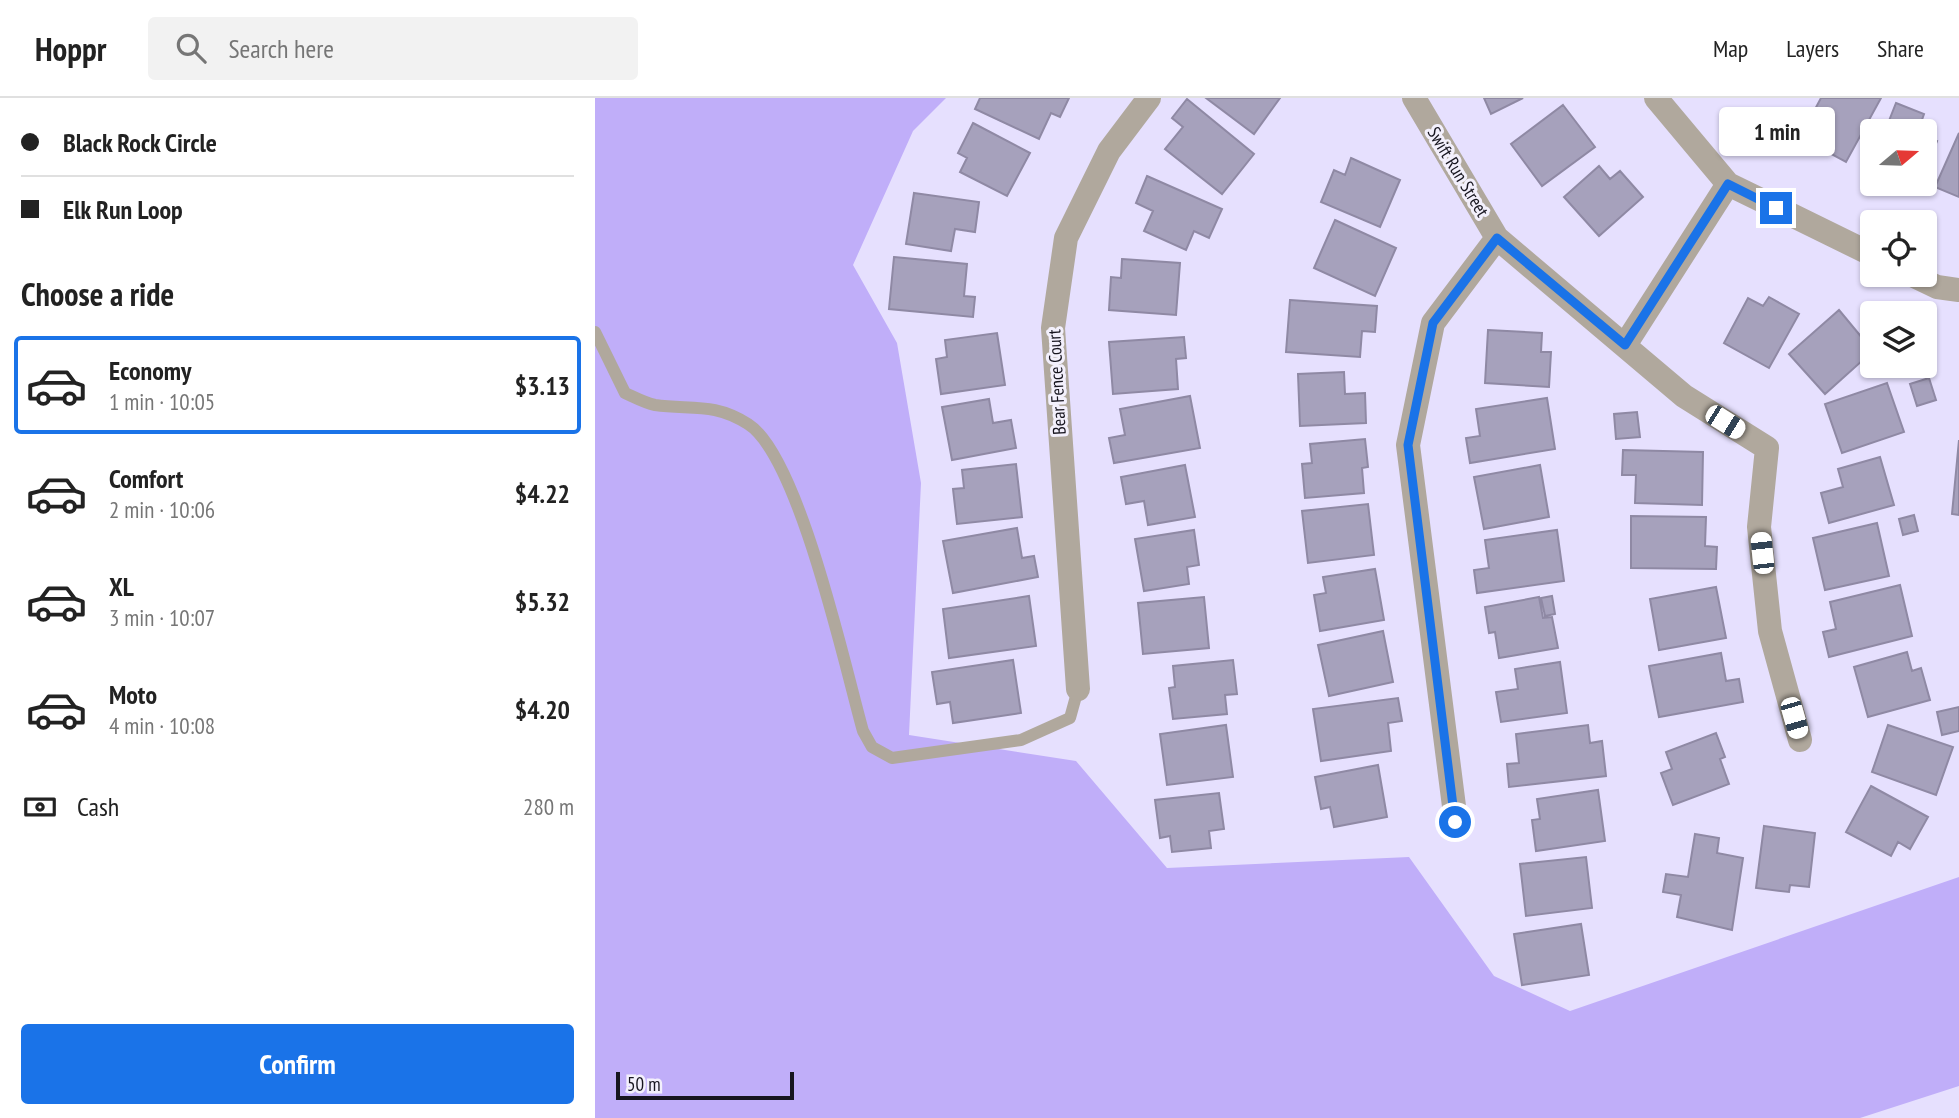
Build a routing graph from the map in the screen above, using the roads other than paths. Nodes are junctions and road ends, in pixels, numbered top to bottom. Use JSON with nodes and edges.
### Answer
{"nodes":[{"id":1,"x":1149,"y":98,"type":"edge"},
{"id":2,"x":1414,"y":98,"type":"edge"},
{"id":3,"x":1656,"y":98,"type":"edge"},
{"id":4,"x":1728,"y":184,"type":"junction"},
{"id":5,"x":1497,"y":238,"type":"junction"},
{"id":6,"x":1860,"y":249,"type":"edge"},
{"id":7,"x":1937,"y":287,"type":"edge"},
{"id":8,"x":1959,"y":290,"type":"edge"},
{"id":9,"x":595,"y":332,"type":"edge"},
{"id":10,"x":1625,"y":345,"type":"junction"},
{"id":11,"x":1078,"y":689,"type":"joint"},
{"id":12,"x":1800,"y":740,"type":"dead end"},
{"id":13,"x":1455,"y":822,"type":"dead end"}],
"edges":[{"from":1,"to":11,"type":"street","name":"Bear Fence Court"},
{"from":2,"to":5,"type":"street","name":"Swift Run Street"},
{"from":3,"to":4,"type":"street"},
{"from":4,"to":6,"type":"street"},
{"from":4,"to":10,"type":"street"},
{"from":5,"to":10,"type":"street","name":"Swift Run Street"},
{"from":5,"to":13,"type":"street"},
{"from":7,"to":8,"type":"street"},
{"from":9,"to":11,"type":"lane"},
{"from":10,"to":12,"type":"street","name":"Swift Run Street"}]}
